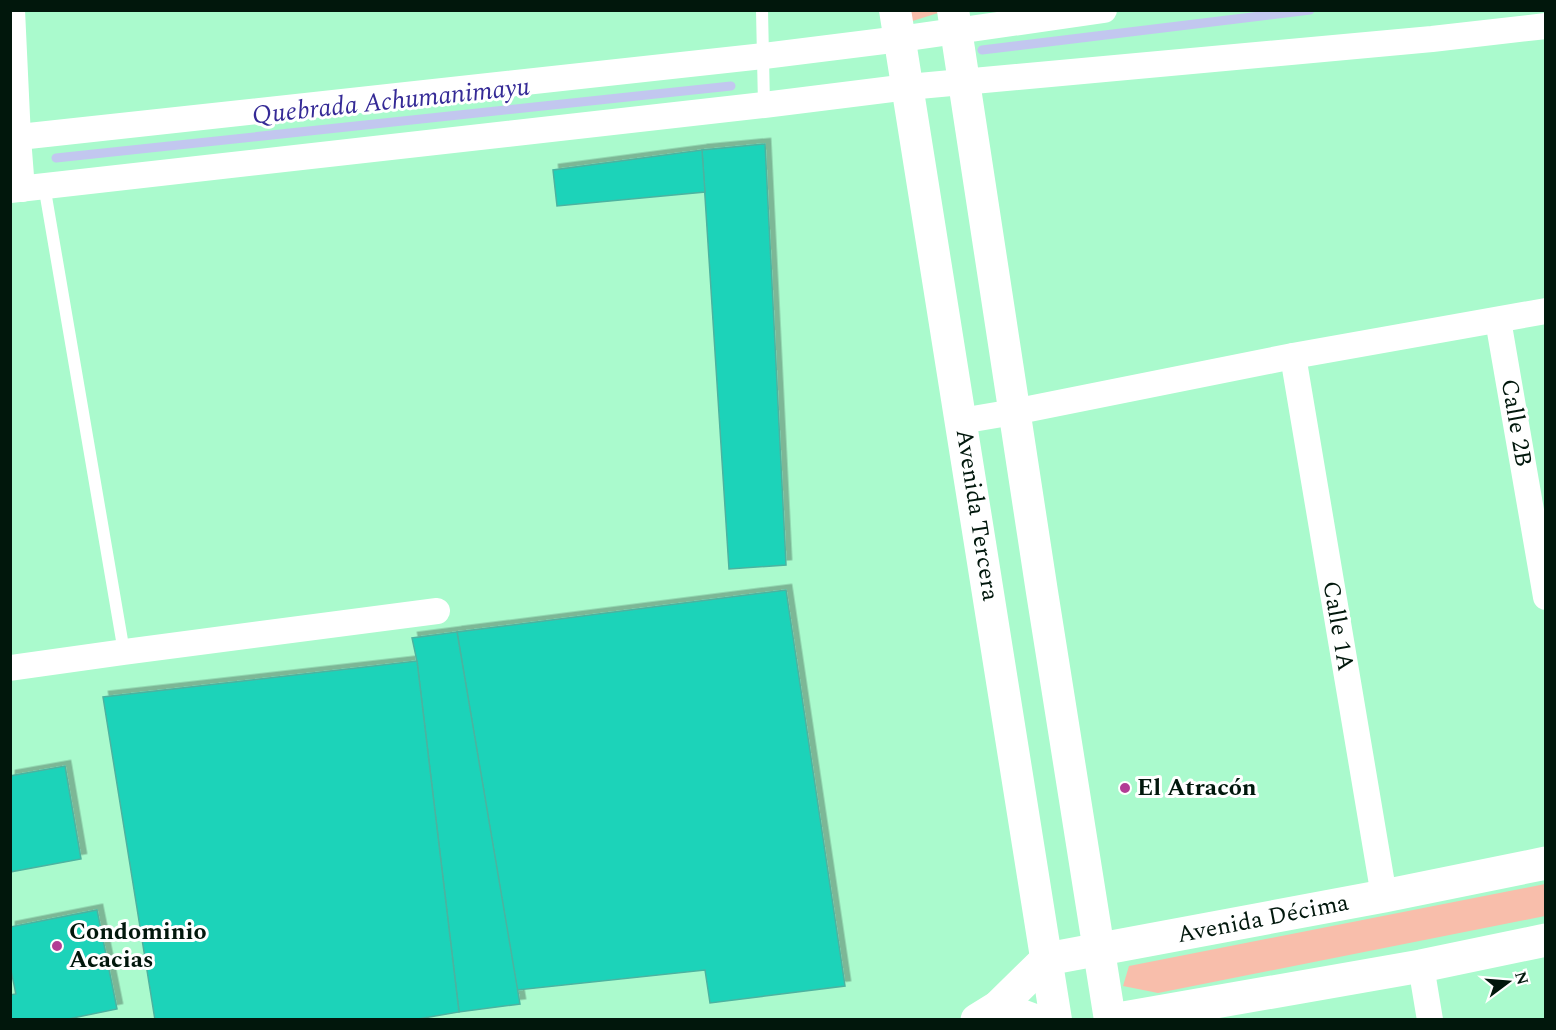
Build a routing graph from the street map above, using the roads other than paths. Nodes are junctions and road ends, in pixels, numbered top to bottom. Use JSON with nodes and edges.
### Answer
{"nodes":[{"id":1,"x":12,"y":10,"type":"edge"},
{"id":2,"x":762,"y":10,"type":"edge"},
{"id":3,"x":1104,"y":10,"type":"edge"},
{"id":4,"x":954,"y":21,"type":"edge"},
{"id":5,"x":898,"y":25,"type":"edge"},
{"id":6,"x":1545,"y":26,"type":"edge"},
{"id":7,"x":764,"y":56,"type":"junction"},
{"id":8,"x":964,"y":82,"type":"junction"},
{"id":9,"x":908,"y":87,"type":"junction"},
{"id":10,"x":764,"y":105,"type":"junction"},
{"id":11,"x":14,"y":138,"type":"edge"},
{"id":12,"x":25,"y":188,"type":"edge"},
{"id":13,"x":1545,"y":311,"type":"edge"},
{"id":14,"x":1498,"y":320,"type":"junction"},
{"id":15,"x":1293,"y":356,"type":"junction"},
{"id":16,"x":1014,"y":412,"type":"junction"},
{"id":17,"x":961,"y":421,"type":"junction"},
{"id":18,"x":1545,"y":597,"type":"edge"},
{"id":19,"x":437,"y":611,"type":"dead end"},
{"id":20,"x":124,"y":652,"type":"junction"},
{"id":21,"x":10,"y":668,"type":"edge"},
{"id":22,"x":1545,"y":863,"type":"edge"},
{"id":23,"x":1384,"y":896,"type":"junction"},
{"id":24,"x":1545,"y":940,"type":"edge"},
{"id":25,"x":1099,"y":949,"type":"junction"},
{"id":26,"x":1047,"y":959,"type":"junction"},
{"id":27,"x":1421,"y":966,"type":"junction"},
{"id":28,"x":988,"y":1013,"type":"edge"},
{"id":29,"x":1033,"y":1020,"type":"edge"},
{"id":30,"x":1056,"y":1020,"type":"edge"},
{"id":31,"x":1111,"y":1020,"type":"edge"},
{"id":32,"x":1430,"y":1020,"type":"edge"}],
"edges":[{"from":1,"to":11,"type":"street"},
{"from":2,"to":7,"type":"lane"},
{"from":3,"to":4,"type":"street"},
{"from":4,"to":5,"type":"street"},
{"from":4,"to":8,"type":"street"},
{"from":5,"to":7,"type":"street"},
{"from":5,"to":9,"type":"street","name":"Avenida Tercera"},
{"from":6,"to":8,"type":"street"},
{"from":7,"to":10,"type":"lane"},
{"from":7,"to":11,"type":"street"},
{"from":8,"to":9,"type":"street"},
{"from":8,"to":16,"type":"street"},
{"from":9,"to":10,"type":"street"},
{"from":9,"to":17,"type":"street","name":"Avenida Tercera"},
{"from":10,"to":12,"type":"street"},
{"from":11,"to":12,"type":"street"},
{"from":12,"to":20,"type":"lane"},
{"from":13,"to":14,"type":"street"},
{"from":14,"to":15,"type":"street"},
{"from":14,"to":18,"type":"street","name":"Calle 2B"},
{"from":15,"to":16,"type":"street"},
{"from":15,"to":23,"type":"street","name":"Calle 1A"},
{"from":16,"to":17,"type":"street"},
{"from":16,"to":25,"type":"street"},
{"from":17,"to":26,"type":"street","name":"Avenida Tercera"},
{"from":19,"to":20,"type":"street"},
{"from":20,"to":21,"type":"street"},
{"from":22,"to":23,"type":"main road","name":"Avenida Décima"},
{"from":23,"to":25,"type":"main road","name":"Avenida Décima"},
{"from":24,"to":27,"type":"main road"},
{"from":25,"to":26,"type":"main road","name":"Avenida Décima"},
{"from":25,"to":31,"type":"street"},
{"from":26,"to":28,"type":"main road"},
{"from":26,"to":30,"type":"street","name":"Avenida Tercera"},
{"from":27,"to":31,"type":"main road"},
{"from":27,"to":32,"type":"street"},
{"from":28,"to":29,"type":"main road"}]}
